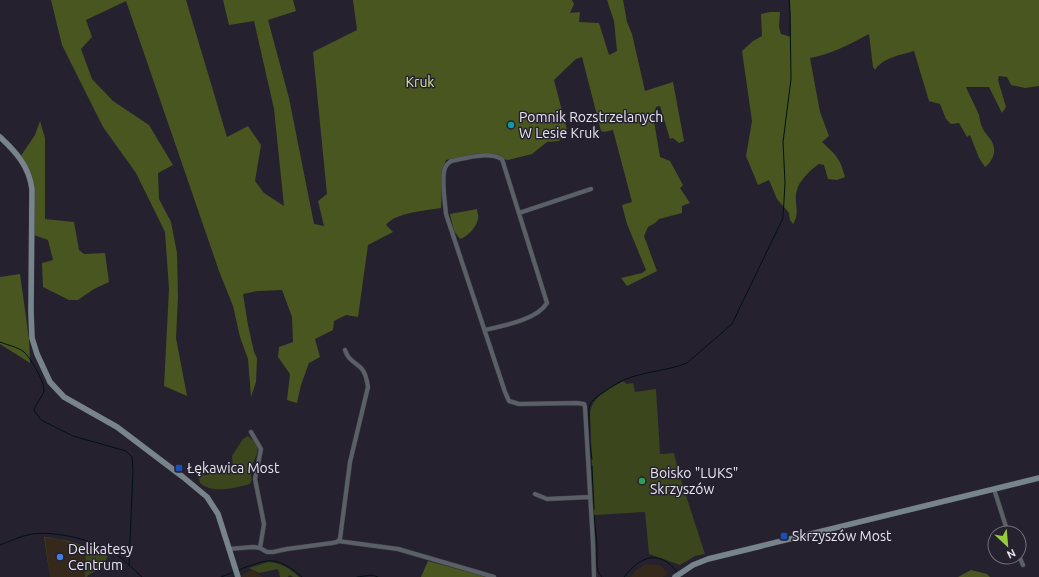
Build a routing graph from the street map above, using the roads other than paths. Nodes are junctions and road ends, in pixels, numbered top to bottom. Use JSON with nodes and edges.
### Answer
{"nodes":[{"id":1,"x":0,"y":137,"type":"edge"},
{"id":2,"x":591,"y":188,"type":"dead end"},
{"id":3,"x":518,"y":213,"type":"junction"},
{"id":4,"x":484,"y":330,"type":"junction"},
{"id":5,"x":345,"y":350,"type":"dead end"},
{"id":6,"x":251,"y":432,"type":"dead end"},
{"id":7,"x":1039,"y":478,"type":"edge"},
{"id":8,"x":994,"y":489,"type":"junction"},
{"id":9,"x":535,"y":494,"type":"dead end"},
{"id":10,"x":590,"y":497,"type":"junction"},
{"id":11,"x":1005,"y":525,"type":"edge"},
{"id":12,"x":338,"y":541,"type":"junction"},
{"id":13,"x":260,"y":548,"type":"junction"},
{"id":14,"x":229,"y":549,"type":"junction"},
{"id":15,"x":238,"y":577,"type":"edge"},
{"id":16,"x":494,"y":577,"type":"edge"},
{"id":17,"x":594,"y":577,"type":"edge"},
{"id":18,"x":675,"y":577,"type":"edge"}],
"edges":[{"from":1,"to":14,"type":"street"},
{"from":2,"to":3,"type":"street"},
{"from":3,"to":4,"type":"street"},
{"from":3,"to":4,"type":"street"},
{"from":4,"to":10,"type":"street"},
{"from":5,"to":12,"type":"street"},
{"from":6,"to":13,"type":"street"},
{"from":7,"to":8,"type":"street"},
{"from":8,"to":11,"type":"street"},
{"from":8,"to":18,"type":"street"},
{"from":9,"to":10,"type":"street"},
{"from":10,"to":17,"type":"street"},
{"from":12,"to":13,"type":"street"},
{"from":12,"to":16,"type":"street"},
{"from":13,"to":14,"type":"street"},
{"from":14,"to":15,"type":"street"}]}
